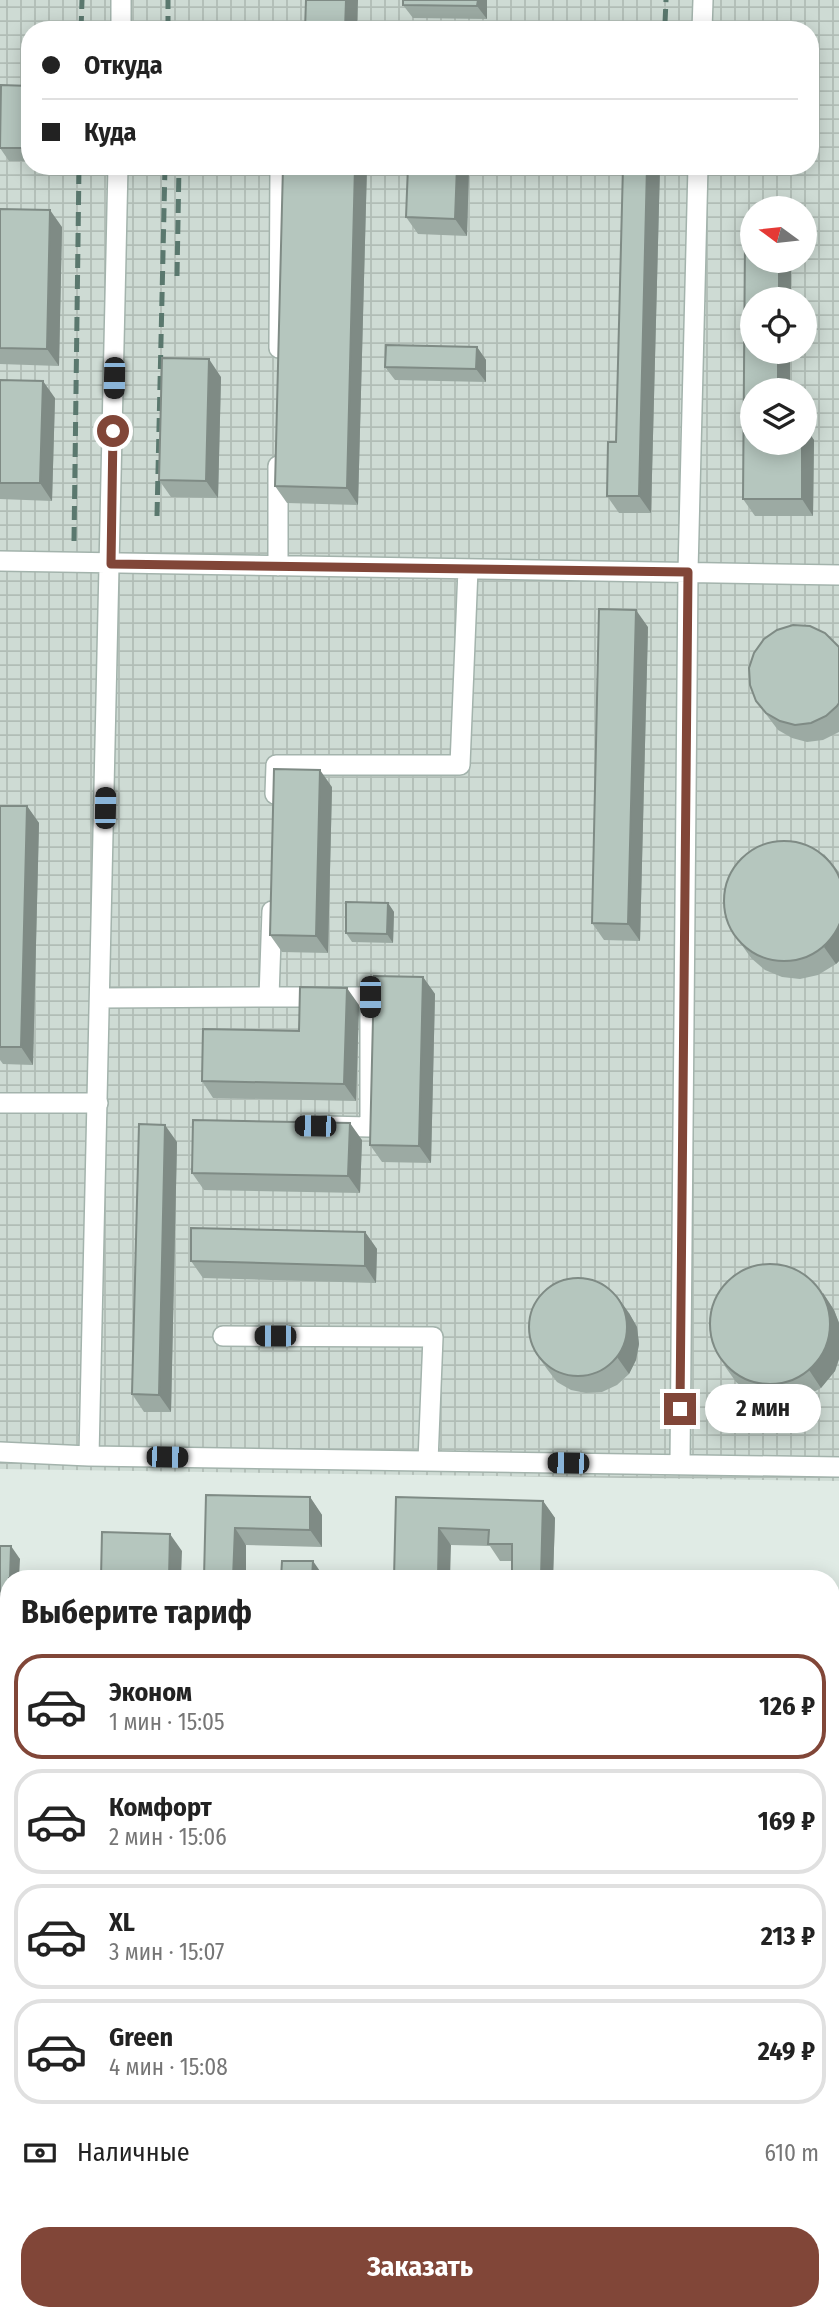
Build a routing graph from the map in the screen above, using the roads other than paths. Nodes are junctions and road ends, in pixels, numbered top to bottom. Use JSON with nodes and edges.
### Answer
{"nodes":[{"id":1,"x":121,"y":0,"type":"edge"},
{"id":2,"x":703,"y":0,"type":"edge"},
{"id":3,"x":121,"y":21,"type":"edge"},
{"id":4,"x":702,"y":21,"type":"edge"},
{"id":5,"x":118,"y":175,"type":"edge"},
{"id":6,"x":280,"y":175,"type":"edge"},
{"id":7,"x":698,"y":175,"type":"edge"},
{"id":8,"x":279,"y":373,"type":"edge"},
{"id":9,"x":279,"y":442,"type":"edge"},
{"id":10,"x":0,"y":561,"type":"edge"},
{"id":11,"x":111,"y":564,"type":"junction"},
{"id":12,"x":278,"y":566,"type":"junction"},
{"id":13,"x":468,"y":569,"type":"junction"},
{"id":14,"x":688,"y":572,"type":"junction"},
{"id":15,"x":839,"y":575,"type":"edge"},
{"id":16,"x":275,"y":806,"type":"edge"},
{"id":17,"x":272,"y":888,"type":"edge"},
{"id":18,"x":269,"y":997,"type":"junction"},
{"id":19,"x":100,"y":998,"type":"junction"},
{"id":20,"x":0,"y":1103,"type":"edge"},
{"id":21,"x":98,"y":1103,"type":"junction"},
{"id":22,"x":301,"y":1125,"type":"edge"},
{"id":23,"x":223,"y":1336,"type":"dead end"},
{"id":24,"x":0,"y":1452,"type":"edge"},
{"id":25,"x":89,"y":1456,"type":"junction"},
{"id":26,"x":428,"y":1461,"type":"junction"},
{"id":27,"x":680,"y":1464,"type":"junction"},
{"id":28,"x":839,"y":1467,"type":"edge"}],
"edges":[{"from":1,"to":3,"type":"street"},
{"from":2,"to":4,"type":"street"},
{"from":5,"to":11,"type":"street"},
{"from":6,"to":8,"type":"street"},
{"from":7,"to":14,"type":"street"},
{"from":9,"to":12,"type":"street"},
{"from":10,"to":11,"type":"street"},
{"from":11,"to":12,"type":"street"},
{"from":11,"to":19,"type":"street"},
{"from":12,"to":13,"type":"street"},
{"from":13,"to":14,"type":"street"},
{"from":13,"to":16,"type":"street"},
{"from":14,"to":15,"type":"street"},
{"from":14,"to":27,"type":"street"},
{"from":17,"to":18,"type":"street"},
{"from":18,"to":19,"type":"street"},
{"from":18,"to":22,"type":"street"},
{"from":19,"to":21,"type":"street"},
{"from":20,"to":21,"type":"street"},
{"from":21,"to":25,"type":"street"},
{"from":23,"to":26,"type":"street"},
{"from":24,"to":25,"type":"street"},
{"from":25,"to":26,"type":"street"},
{"from":26,"to":27,"type":"street"},
{"from":27,"to":28,"type":"street"}]}
